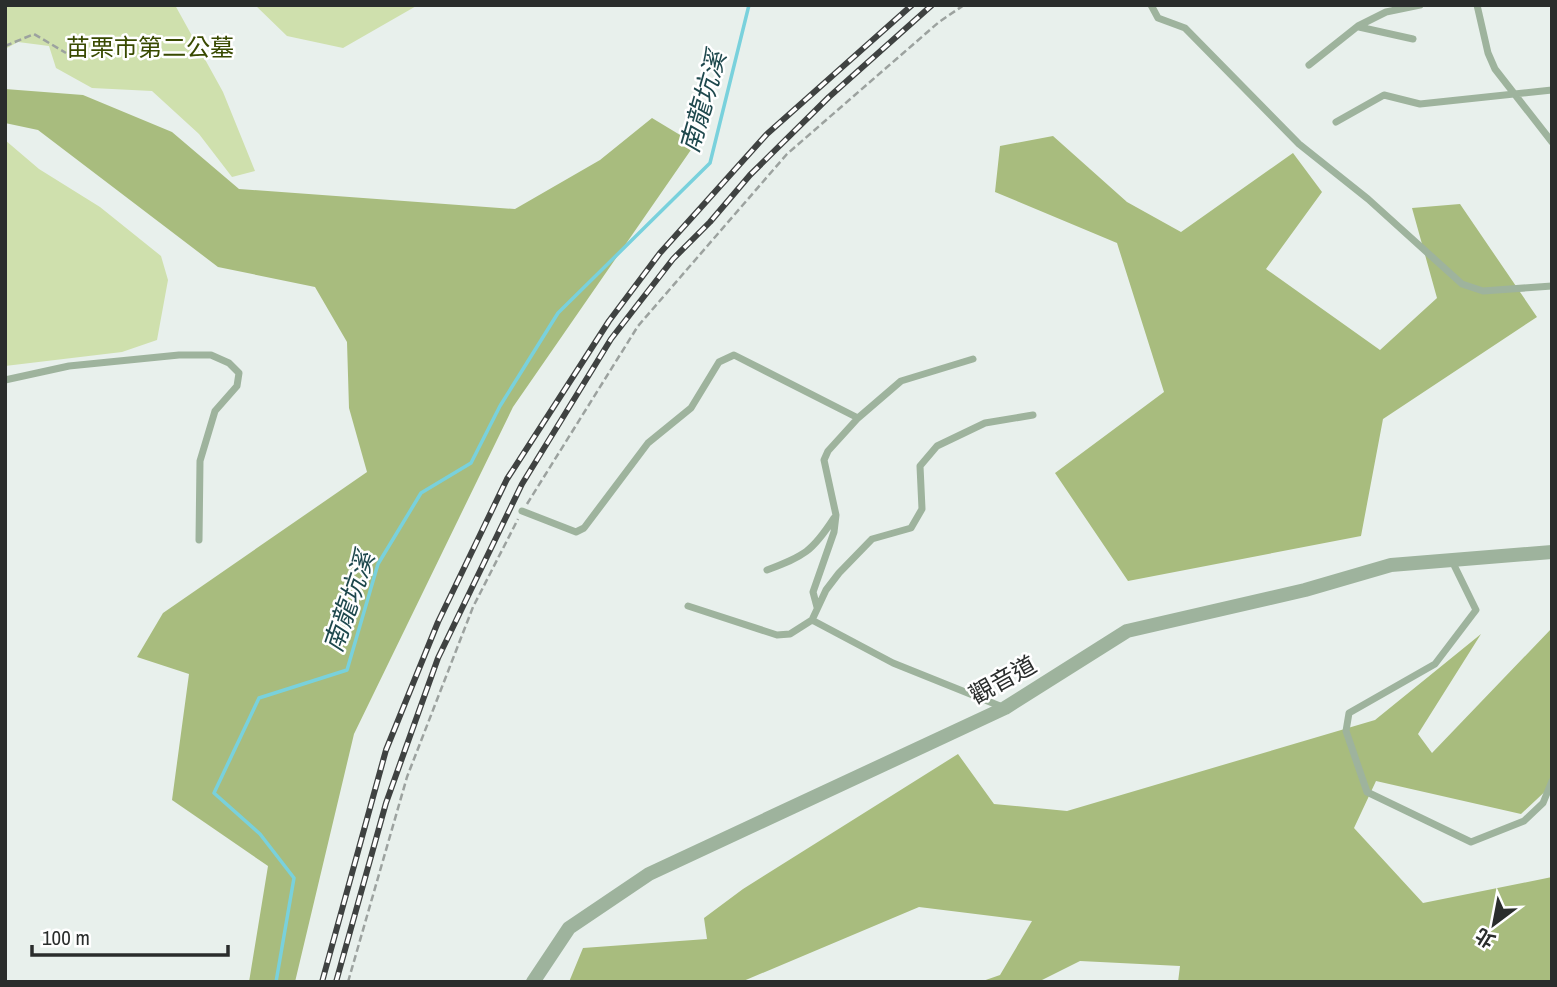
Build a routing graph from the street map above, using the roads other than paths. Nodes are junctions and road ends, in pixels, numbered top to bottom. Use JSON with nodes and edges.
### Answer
{"nodes":[{"id":1,"x":1151,"y":5,"type":"edge"},
{"id":2,"x":1420,"y":5,"type":"edge"},
{"id":3,"x":1477,"y":5,"type":"edge"},
{"id":4,"x":1358,"y":26,"type":"junction"},
{"id":5,"x":1413,"y":39,"type":"dead end"},
{"id":6,"x":1309,"y":65,"type":"dead end"},
{"id":7,"x":1552,"y":90,"type":"edge"},
{"id":8,"x":1514,"y":94,"type":"junction"},
{"id":9,"x":1336,"y":122,"type":"dead end"},
{"id":10,"x":1552,"y":142,"type":"edge"},
{"id":11,"x":1552,"y":286,"type":"edge"},
{"id":12,"x":973,"y":359,"type":"dead end"},
{"id":13,"x":5,"y":380,"type":"edge"},
{"id":14,"x":1033,"y":415,"type":"dead end"},
{"id":15,"x":858,"y":418,"type":"junction"},
{"id":16,"x":522,"y":511,"type":"road end"},
{"id":17,"x":836,"y":515,"type":"junction"},
{"id":18,"x":199,"y":540,"type":"dead end"},
{"id":19,"x":1552,"y":552,"type":"edge"},
{"id":20,"x":1452,"y":561,"type":"junction"},
{"id":21,"x":767,"y":570,"type":"dead end"},
{"id":22,"x":688,"y":606,"type":"dead end"},
{"id":23,"x":817,"y":608,"type":"junction"},
{"id":24,"x":812,"y":620,"type":"junction"},
{"id":25,"x":1005,"y":708,"type":"junction"},
{"id":26,"x":1552,"y":781,"type":"edge"},
{"id":27,"x":533,"y":982,"type":"edge"}],
"edges":[{"from":1,"to":11,"type":"lane"},
{"from":2,"to":4,"type":"lane"},
{"from":3,"to":8,"type":"lane"},
{"from":4,"to":5,"type":"lane"},
{"from":4,"to":6,"type":"lane"},
{"from":7,"to":8,"type":"lane"},
{"from":8,"to":9,"type":"lane"},
{"from":8,"to":10,"type":"lane"},
{"from":12,"to":15,"type":"lane"},
{"from":13,"to":18,"type":"lane"},
{"from":14,"to":23,"type":"lane"},
{"from":15,"to":16,"type":"lane"},
{"from":15,"to":17,"type":"lane"},
{"from":17,"to":21,"type":"lane"},
{"from":17,"to":23,"type":"lane"},
{"from":19,"to":20,"type":"street","name":"觀音道"},
{"from":20,"to":25,"type":"street","name":"觀音道"},
{"from":20,"to":26,"type":"lane"},
{"from":22,"to":24,"type":"lane"},
{"from":23,"to":24,"type":"lane"},
{"from":24,"to":25,"type":"lane"},
{"from":25,"to":27,"type":"street","name":"觀音道"}]}
